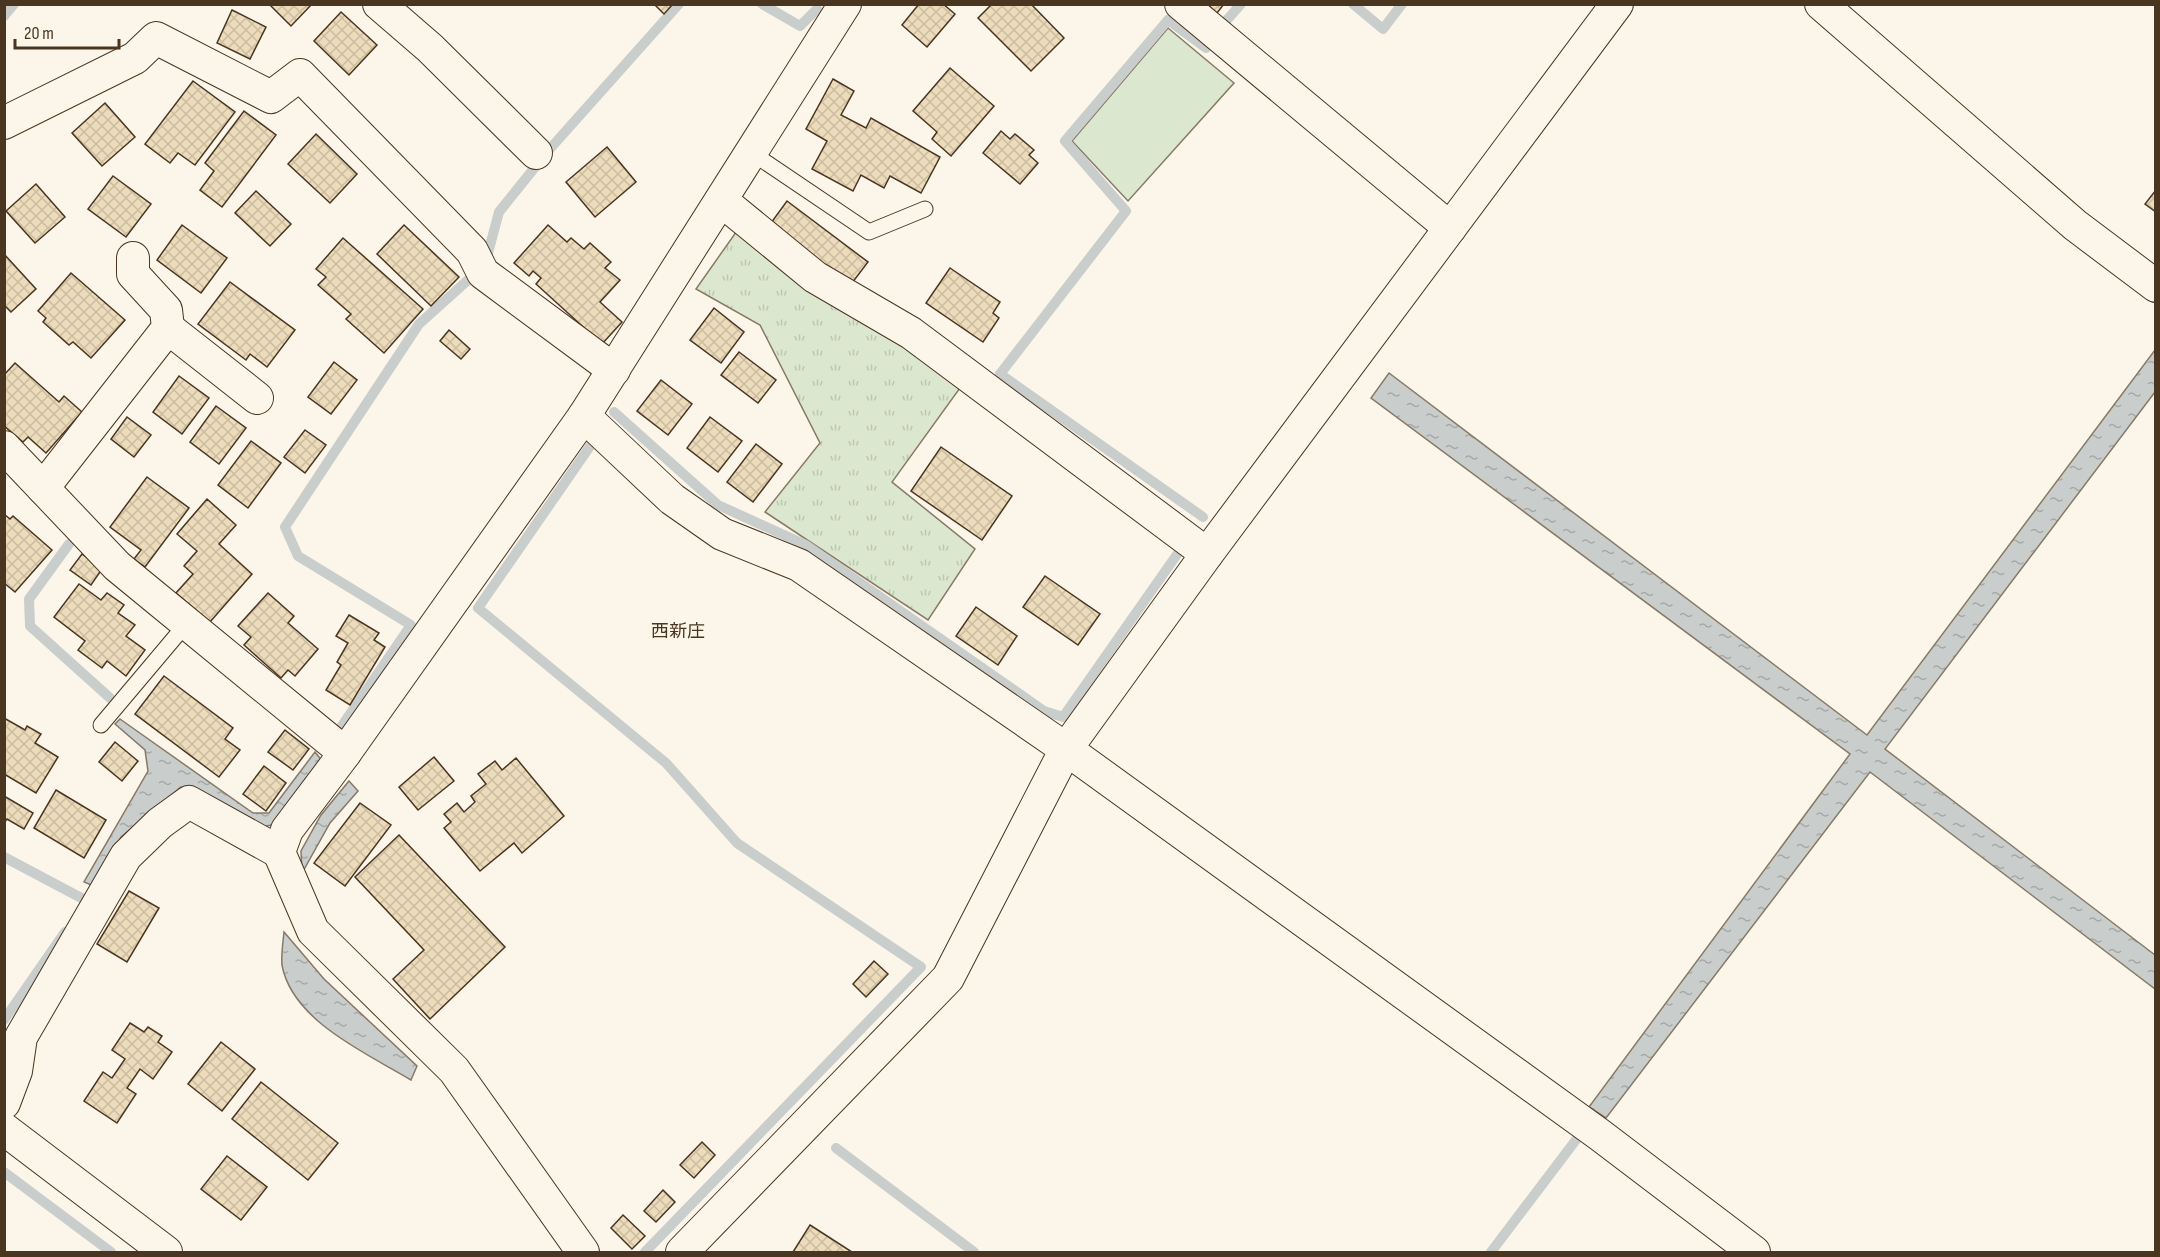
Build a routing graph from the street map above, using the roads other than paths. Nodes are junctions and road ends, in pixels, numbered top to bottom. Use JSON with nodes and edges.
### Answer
{"nodes":[{"id":1,"x":379,"y":4,"type":"edge"},
{"id":2,"x":1181,"y":4,"type":"edge"},
{"id":3,"x":1617,"y":4,"type":"edge"},
{"id":4,"x":1821,"y":4,"type":"edge"},
{"id":5,"x":845,"y":5,"type":"edge"},
{"id":6,"x":4,"y":123,"type":"edge"},
{"id":7,"x":536,"y":153,"type":"dead end"},
{"id":8,"x":752,"y":153,"type":"junction"},
{"id":9,"x":722,"y":201,"type":"junction"},
{"id":10,"x":926,"y":209,"type":"dead end"},
{"id":11,"x":1450,"y":228,"type":"junction"},
{"id":12,"x":133,"y":258,"type":"dead end"},
{"id":13,"x":2156,"y":286,"type":"edge"},
{"id":14,"x":168,"y":327,"type":"junction"},
{"id":15,"x":614,"y":370,"type":"junction"},
{"id":16,"x":257,"y":398,"type":"dead end"},
{"id":17,"x":584,"y":416,"type":"junction"},
{"id":18,"x":4,"y":447,"type":"edge"},
{"id":19,"x":43,"y":488,"type":"junction"},
{"id":20,"x":1207,"y":554,"type":"junction"},
{"id":21,"x":187,"y":623,"type":"junction"},
{"id":22,"x":101,"y":725,"type":"dead end"},
{"id":23,"x":1066,"y":750,"type":"junction"},
{"id":24,"x":345,"y":753,"type":"junction"},
{"id":25,"x":279,"y":852,"type":"junction"},
{"id":26,"x":4,"y":1103,"type":"edge"},
{"id":27,"x":4,"y":1129,"type":"edge"},
{"id":28,"x":166,"y":1252,"type":"edge"},
{"id":29,"x":584,"y":1252,"type":"edge"},
{"id":30,"x":682,"y":1252,"type":"edge"},
{"id":31,"x":1754,"y":1252,"type":"edge"}],
"edges":[{"from":1,"to":7,"type":"street"},
{"from":2,"to":11,"type":"street"},
{"from":3,"to":11,"type":"street"},
{"from":4,"to":13,"type":"street"},
{"from":5,"to":8,"type":"street"},
{"from":6,"to":15,"type":"street"},
{"from":8,"to":9,"type":"street"},
{"from":8,"to":10,"type":"lane"},
{"from":9,"to":15,"type":"street"},
{"from":9,"to":20,"type":"street"},
{"from":11,"to":20,"type":"street"},
{"from":12,"to":14,"type":"street"},
{"from":14,"to":16,"type":"street"},
{"from":14,"to":19,"type":"street"},
{"from":15,"to":17,"type":"street"},
{"from":17,"to":23,"type":"street"},
{"from":17,"to":24,"type":"street"},
{"from":18,"to":19,"type":"street"},
{"from":19,"to":21,"type":"street"},
{"from":20,"to":23,"type":"street"},
{"from":21,"to":22,"type":"lane"},
{"from":21,"to":24,"type":"street"},
{"from":23,"to":30,"type":"street"},
{"from":23,"to":31,"type":"street"},
{"from":24,"to":25,"type":"street"},
{"from":25,"to":26,"type":"street"},
{"from":25,"to":29,"type":"street"},
{"from":27,"to":28,"type":"street"}]}
